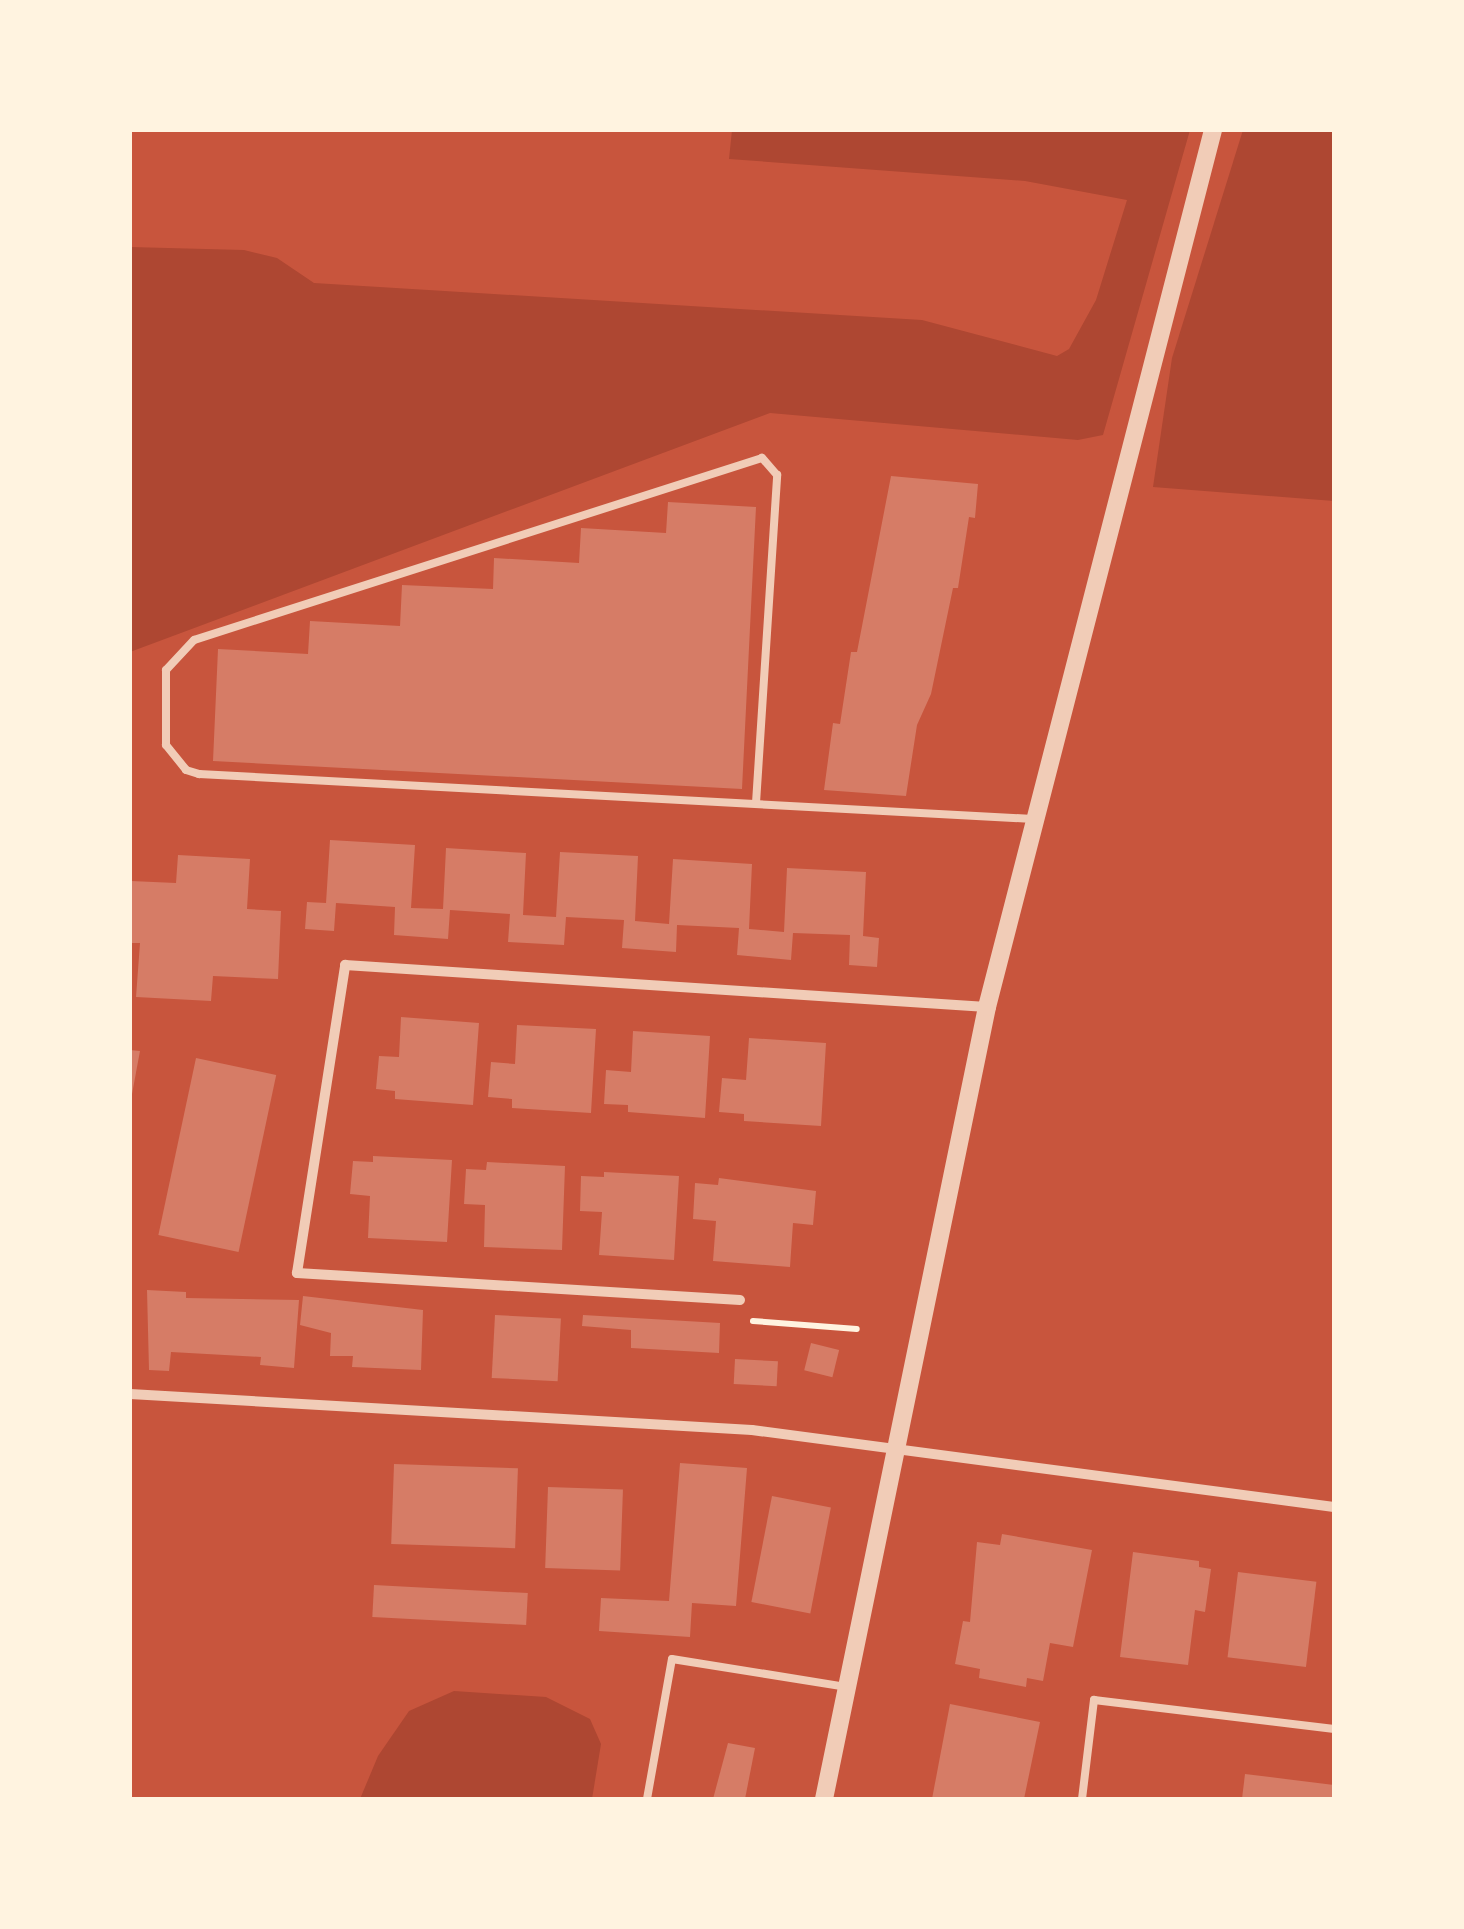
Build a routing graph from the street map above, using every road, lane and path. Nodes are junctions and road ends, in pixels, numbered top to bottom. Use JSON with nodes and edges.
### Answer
{"nodes":[{"id":1,"x":1214,"y":130,"type":"edge"},
{"id":2,"x":756,"y":803,"type":"junction"},
{"id":3,"x":1033,"y":819,"type":"junction"},
{"id":4,"x":988,"y":1007,"type":"junction"},
{"id":5,"x":740,"y":1300,"type":"joint"},
{"id":6,"x":857,"y":1329,"type":"dead end"},
{"id":7,"x":130,"y":1394,"type":"edge"},
{"id":8,"x":897,"y":1448,"type":"junction"},
{"id":9,"x":1334,"y":1507,"type":"edge"},
{"id":10,"x":846,"y":1687,"type":"junction"},
{"id":11,"x":1334,"y":1729,"type":"edge"},
{"id":12,"x":647,"y":1799,"type":"edge"},
{"id":13,"x":824,"y":1799,"type":"edge"},
{"id":14,"x":1082,"y":1799,"type":"edge"}],
"edges":[{"from":1,"to":3,"type":"street"},
{"from":2,"to":2,"type":"lane"},
{"from":2,"to":3,"type":"lane"},
{"from":3,"to":4,"type":"street"},
{"from":4,"to":5,"type":"street"},
{"from":4,"to":8,"type":"street"},
{"from":5,"to":6,"type":"path"},
{"from":7,"to":8,"type":"street"},
{"from":8,"to":9,"type":"street"},
{"from":8,"to":10,"type":"street"},
{"from":10,"to":12,"type":"lane"},
{"from":10,"to":13,"type":"street"},
{"from":11,"to":14,"type":"lane"}]}
